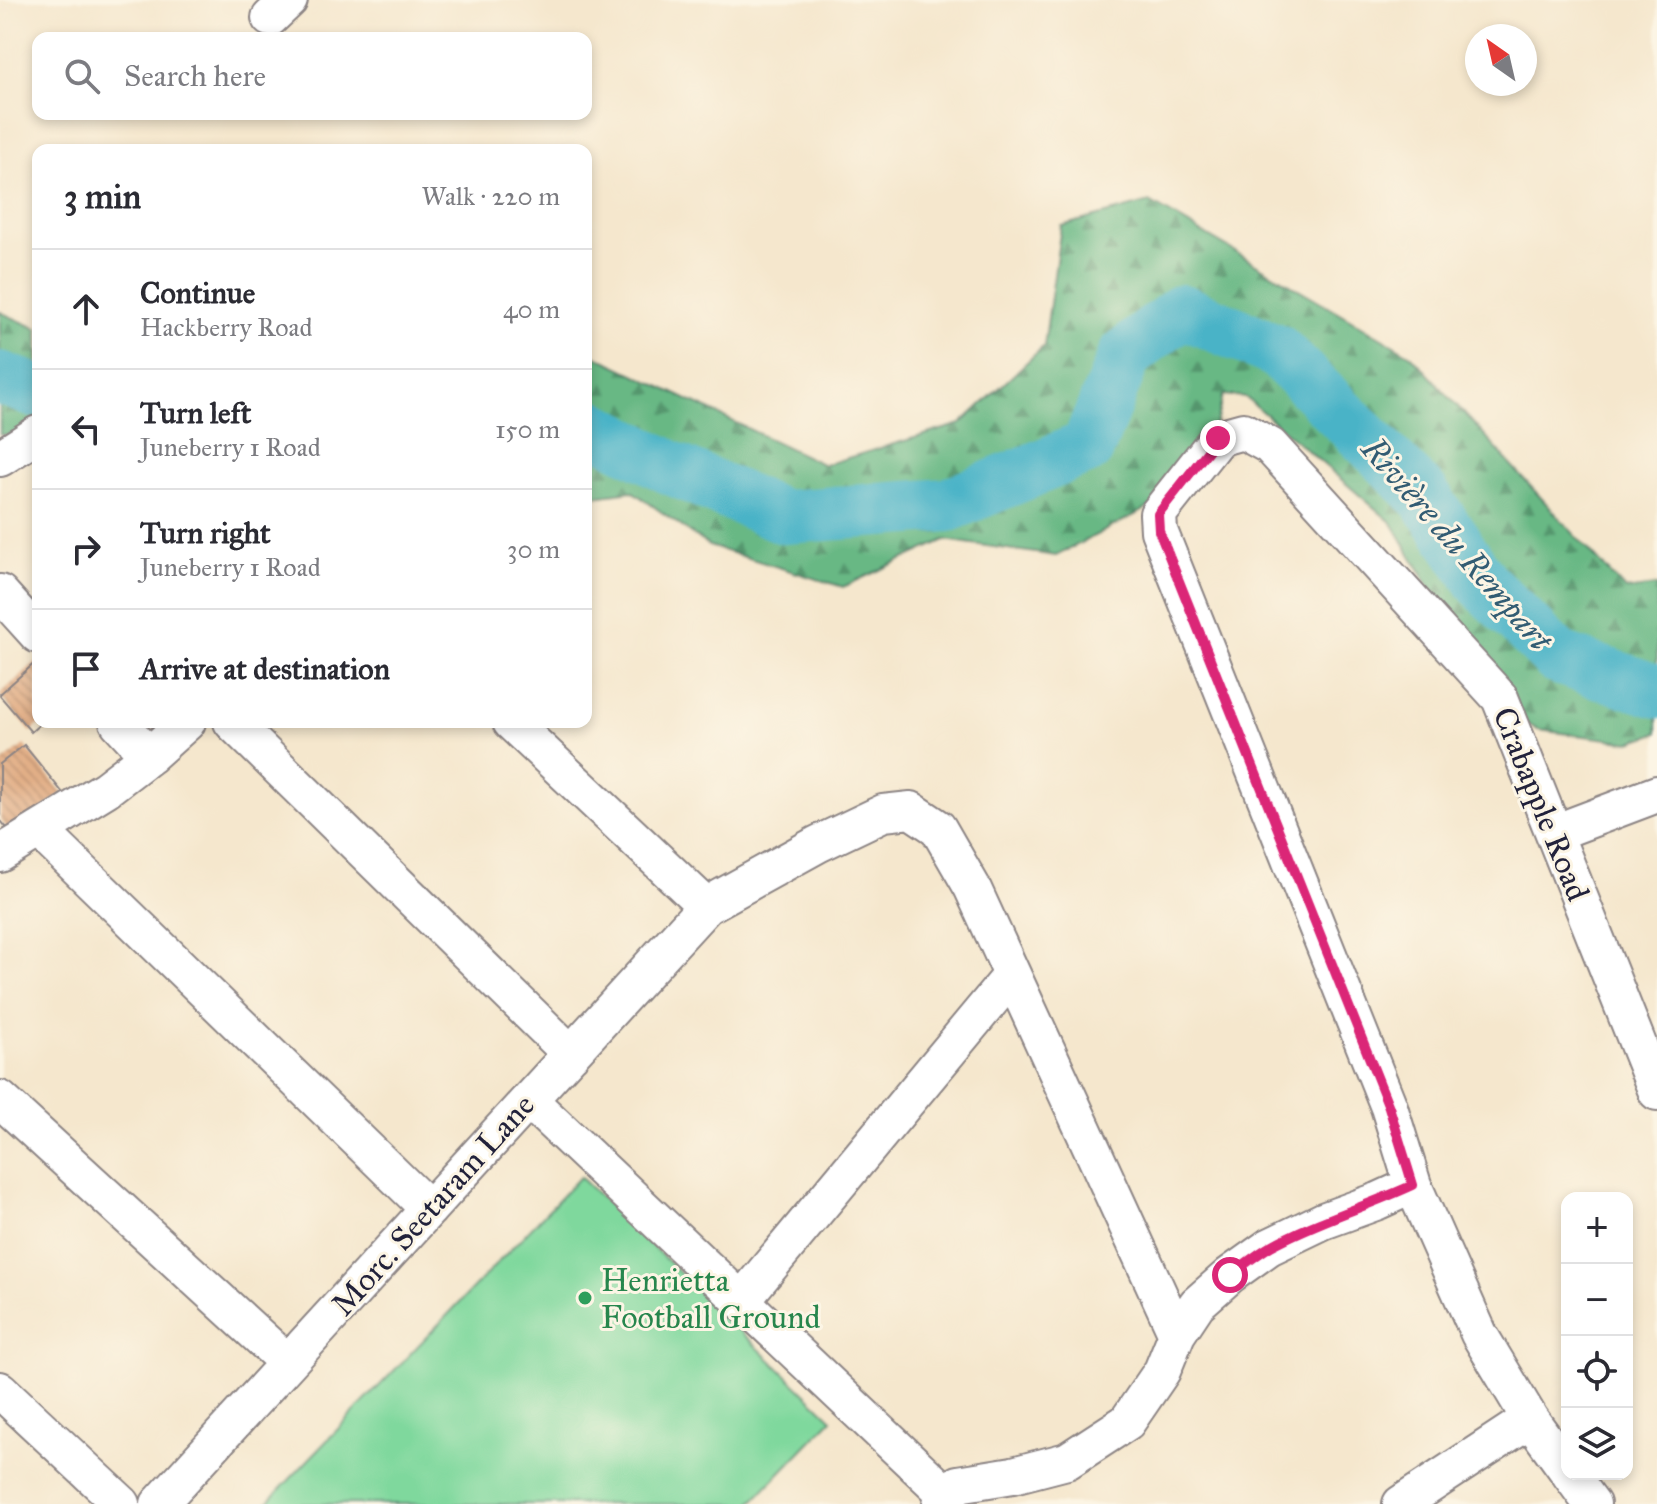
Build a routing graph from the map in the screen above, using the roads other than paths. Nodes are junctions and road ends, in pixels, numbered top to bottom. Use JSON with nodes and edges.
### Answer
{"nodes":[{"id":1,"x":32,"y":438,"type":"edge"},
{"id":2,"x":0,"y":458,"type":"edge"},
{"id":3,"x":0,"y":593,"type":"edge"},
{"id":4,"x":32,"y":628,"type":"edge"},
{"id":5,"x":123,"y":728,"type":"edge"},
{"id":6,"x":180,"y":728,"type":"edge"},
{"id":7,"x":238,"y":728,"type":"edge"},
{"id":8,"x":517,"y":728,"type":"edge"},
{"id":9,"x":149,"y":756,"type":"junction"},
{"id":10,"x":1657,"y":794,"type":"edge"},
{"id":11,"x":39,"y":830,"type":"junction"},
{"id":12,"x":1554,"y":833,"type":"junction"},
{"id":13,"x":0,"y":854,"type":"edge"},
{"id":14,"x":706,"y":906,"type":"junction"},
{"id":15,"x":1012,"y":975,"type":"junction"},
{"id":16,"x":571,"y":1054,"type":"junction"},
{"id":17,"x":1657,"y":1092,"type":"edge"},
{"id":18,"x":0,"y":1099,"type":"edge"},
{"id":19,"x":529,"y":1100,"type":"junction"},
{"id":20,"x":1413,"y":1185,"type":"junction"},
{"id":21,"x":429,"y":1209,"type":"junction"},
{"id":22,"x":741,"y":1301,"type":"junction"},
{"id":23,"x":1177,"y":1334,"type":"junction"},
{"id":24,"x":288,"y":1363,"type":"junction"},
{"id":25,"x":0,"y":1390,"type":"edge"},
{"id":26,"x":1530,"y":1419,"type":"junction"},
{"id":27,"x":1561,"y":1462,"type":"edge"},
{"id":28,"x":1574,"y":1480,"type":"edge"},
{"id":29,"x":945,"y":1500,"type":"edge"},
{"id":30,"x":122,"y":1504,"type":"edge"},
{"id":31,"x":159,"y":1504,"type":"edge"},
{"id":32,"x":1401,"y":1504,"type":"edge"},
{"id":33,"x":1592,"y":1504,"type":"edge"}],
"edges":[{"from":1,"to":2,"type":"street"},
{"from":3,"to":4,"type":"street"},
{"from":5,"to":9,"type":"street"},
{"from":6,"to":9,"type":"street"},
{"from":7,"to":16,"type":"street"},
{"from":8,"to":14,"type":"street"},
{"from":9,"to":11,"type":"street"},
{"from":10,"to":12,"type":"street"},
{"from":11,"to":13,"type":"street"},
{"from":11,"to":21,"type":"street"},
{"from":12,"to":17,"type":"street","name":"Crabapple Road"},
{"from":12,"to":20,"type":"street","name":"Crabapple Road"},
{"from":14,"to":15,"type":"street","name":"Morc. Seetaram Lane"},
{"from":14,"to":16,"type":"street","name":"Morc. Seetaram Lane"},
{"from":15,"to":22,"type":"street"},
{"from":15,"to":23,"type":"street","name":"Morc. Seetaram Lane"},
{"from":16,"to":19,"type":"street","name":"Morc. Seetaram Lane"},
{"from":18,"to":24,"type":"street"},
{"from":19,"to":21,"type":"street","name":"Morc. Seetaram Lane"},
{"from":19,"to":22,"type":"street"},
{"from":20,"to":23,"type":"street"},
{"from":20,"to":26,"type":"street"},
{"from":21,"to":24,"type":"street","name":"Morc. Seetaram Lane"},
{"from":22,"to":29,"type":"street"},
{"from":23,"to":29,"type":"street"},
{"from":24,"to":31,"type":"street","name":"Morc. Seetaram Lane"},
{"from":25,"to":30,"type":"street"},
{"from":26,"to":27,"type":"street"},
{"from":26,"to":32,"type":"street"},
{"from":28,"to":33,"type":"street"}]}
